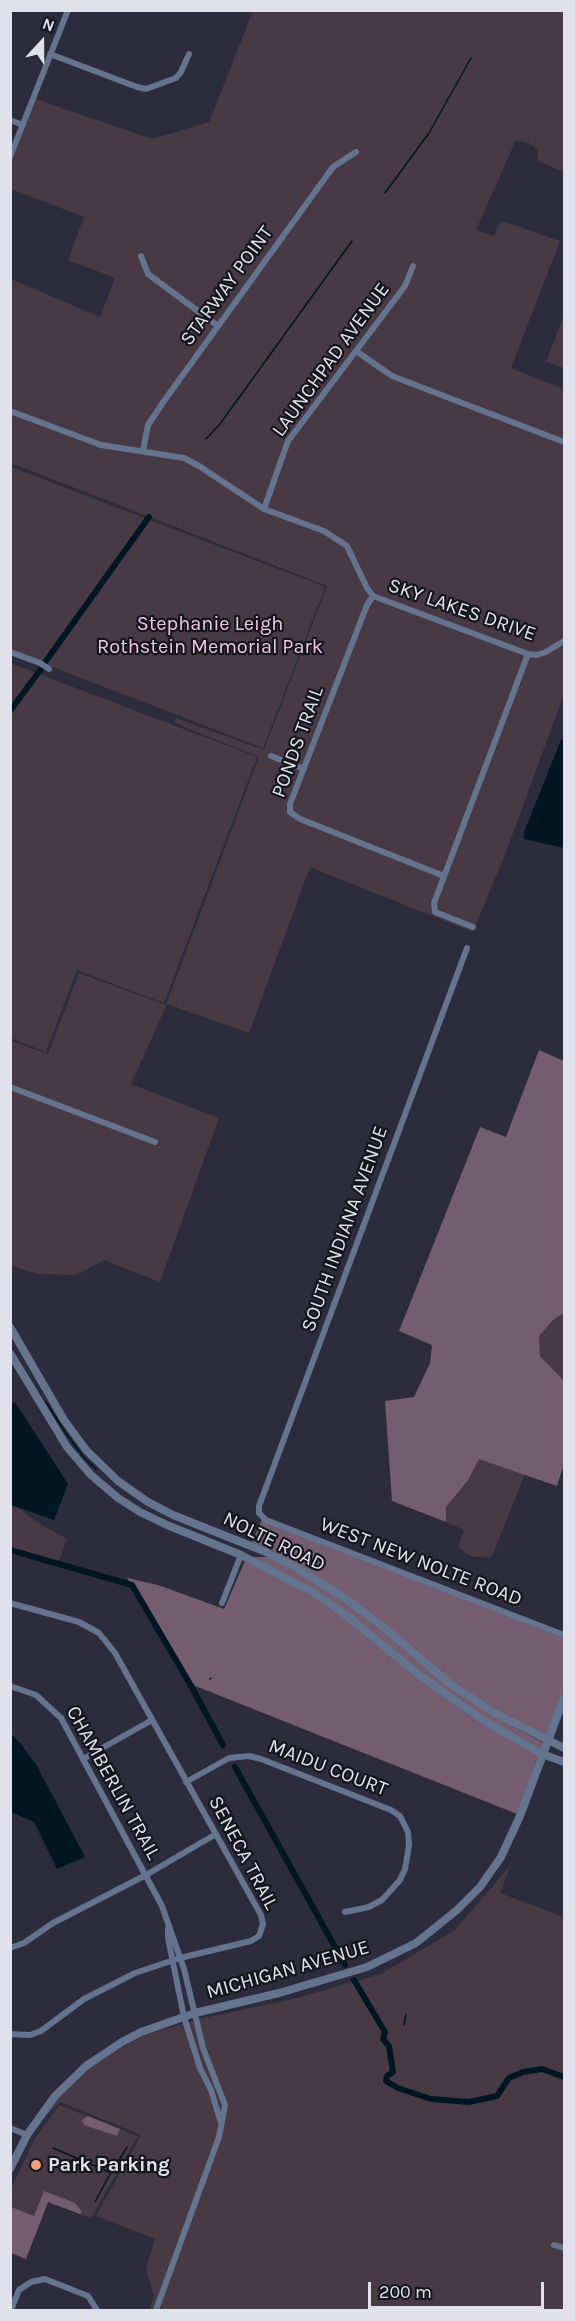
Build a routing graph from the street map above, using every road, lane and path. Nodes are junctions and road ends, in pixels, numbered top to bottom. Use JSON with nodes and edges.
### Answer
{"nodes":[{"id":1,"x":68,"y":10,"type":"edge"},
{"id":2,"x":50,"y":54,"type":"junction"},
{"id":3,"x":189,"y":54,"type":"dead end"},
{"id":4,"x":10,"y":120,"type":"edge"},
{"id":5,"x":22,"y":124,"type":"junction"},
{"id":6,"x":356,"y":152,"type":"dead end"},
{"id":7,"x":10,"y":157,"type":"edge"},
{"id":8,"x":141,"y":256,"type":"dead end"},
{"id":9,"x":413,"y":266,"type":"dead end"},
{"id":10,"x":218,"y":326,"type":"junction"},
{"id":11,"x":356,"y":351,"type":"junction"},
{"id":12,"x":10,"y":411,"type":"edge"},
{"id":13,"x":564,"y":442,"type":"edge"},
{"id":14,"x":143,"y":451,"type":"junction"},
{"id":15,"x":264,"y":508,"type":"junction"},
{"id":16,"x":373,"y":596,"type":"junction"},
{"id":17,"x":564,"y":641,"type":"edge"},
{"id":18,"x":10,"y":652,"type":"edge"},
{"id":19,"x":528,"y":654,"type":"junction"},
{"id":20,"x":49,"y":669,"type":"dead end"},
{"id":21,"x":271,"y":756,"type":"dead end"},
{"id":22,"x":304,"y":769,"type":"junction"},
{"id":23,"x":444,"y":876,"type":"junction"},
{"id":24,"x":473,"y":927,"type":"dead end"},
{"id":25,"x":467,"y":948,"type":"dead end"},
{"id":26,"x":10,"y":1087,"type":"edge"},
{"id":27,"x":155,"y":1143,"type":"dead end"},
{"id":28,"x":10,"y":1327,"type":"edge"},
{"id":29,"x":10,"y":1353,"type":"edge"},
{"id":30,"x":266,"y":1520,"type":"joint"},
{"id":31,"x":269,"y":1553,"type":"junction"},
{"id":32,"x":241,"y":1555,"type":"junction"},
{"id":33,"x":10,"y":1603,"type":"edge"},
{"id":34,"x":222,"y":1603,"type":"dead end"},
{"id":35,"x":564,"y":1635,"type":"edge"},
{"id":36,"x":10,"y":1686,"type":"edge"},
{"id":37,"x":564,"y":1698,"type":"edge"},
{"id":38,"x":152,"y":1720,"type":"junction"},
{"id":39,"x":548,"y":1741,"type":"junction"},
{"id":40,"x":564,"y":1748,"type":"edge"},
{"id":41,"x":542,"y":1754,"type":"junction"},
{"id":42,"x":83,"y":1759,"type":"junction"},
{"id":43,"x":564,"y":1762,"type":"edge"},
{"id":44,"x":186,"y":1782,"type":"junction"},
{"id":45,"x":216,"y":1834,"type":"junction"},
{"id":46,"x":146,"y":1875,"type":"junction"},
{"id":47,"x":345,"y":1912,"type":"dead end"},
{"id":48,"x":168,"y":1926,"type":"junction"},
{"id":49,"x":10,"y":1947,"type":"edge"},
{"id":50,"x":180,"y":1958,"type":"junction"},
{"id":51,"x":172,"y":1960,"type":"junction"},
{"id":52,"x":195,"y":2013,"type":"junction"},
{"id":53,"x":184,"y":2017,"type":"junction"},
{"id":54,"x":10,"y":2034,"type":"edge"},
{"id":55,"x":221,"y":2124,"type":"junction"},
{"id":56,"x":10,"y":2128,"type":"edge"},
{"id":57,"x":27,"y":2135,"type":"junction"},
{"id":58,"x":10,"y":2169,"type":"edge"},
{"id":59,"x":554,"y":2245,"type":"dead end"},
{"id":60,"x":564,"y":2248,"type":"edge"},
{"id":61,"x":11,"y":2310,"type":"edge"},
{"id":62,"x":98,"y":2310,"type":"edge"},
{"id":63,"x":156,"y":2310,"type":"edge"}],
"edges":[{"from":1,"to":2,"type":"street"},
{"from":2,"to":3,"type":"street"},
{"from":2,"to":5,"type":"street"},
{"from":4,"to":5,"type":"street"},
{"from":5,"to":7,"type":"street"},
{"from":6,"to":10,"type":"street","name":"STARWAY POINT"},
{"from":8,"to":10,"type":"street"},
{"from":9,"to":11,"type":"street","name":"LAUNCHPAD AVENUE"},
{"from":10,"to":14,"type":"street","name":"STARWAY POINT"},
{"from":11,"to":13,"type":"street"},
{"from":11,"to":15,"type":"street","name":"LAUNCHPAD AVENUE"},
{"from":12,"to":14,"type":"street","name":"SKY LAKES DRIVE"},
{"from":14,"to":15,"type":"street","name":"SKY LAKES DRIVE"},
{"from":15,"to":16,"type":"street","name":"SKY LAKES DRIVE"},
{"from":16,"to":19,"type":"street","name":"SKY LAKES DRIVE"},
{"from":16,"to":22,"type":"street","name":"PONDS TRAIL"},
{"from":17,"to":19,"type":"street","name":"SKY LAKES DRIVE"},
{"from":18,"to":20,"type":"street"},
{"from":19,"to":23,"type":"street"},
{"from":21,"to":22,"type":"street"},
{"from":22,"to":23,"type":"street","name":"PONDS TRAIL"},
{"from":23,"to":24,"type":"street"},
{"from":25,"to":30,"type":"street","name":"SOUTH INDIANA AVENUE"},
{"from":26,"to":27,"type":"street"},
{"from":28,"to":31,"type":"street","name":"NOLTE ROAD"},
{"from":29,"to":32,"type":"street","name":"NOLTE ROAD"},
{"from":30,"to":35,"type":"street","name":"WEST NEW NOLTE ROAD"},
{"from":31,"to":32,"type":"street"},
{"from":31,"to":39,"type":"street","name":"NOLTE ROAD"},
{"from":32,"to":34,"type":"street"},
{"from":32,"to":41,"type":"street","name":"NOLTE ROAD"},
{"from":33,"to":38,"type":"street","name":"SENECA TRAIL"},
{"from":36,"to":42,"type":"street","name":"CHAMBERLIN TRAIL"},
{"from":37,"to":39,"type":"street","name":"MICHIGAN AVENUE"},
{"from":38,"to":42,"type":"street"},
{"from":38,"to":44,"type":"street","name":"SENECA TRAIL"},
{"from":39,"to":40,"type":"street","name":"NOLTE ROAD"},
{"from":39,"to":41,"type":"street","name":"MICHIGAN AVENUE"},
{"from":41,"to":43,"type":"street","name":"NOLTE ROAD"},
{"from":41,"to":52,"type":"street","name":"MICHIGAN AVENUE"},
{"from":42,"to":46,"type":"street","name":"CHAMBERLIN TRAIL"},
{"from":44,"to":45,"type":"street","name":"SENECA TRAIL"},
{"from":44,"to":47,"type":"street","name":"MAIDU COURT"},
{"from":45,"to":46,"type":"street"},
{"from":45,"to":50,"type":"street","name":"SENECA TRAIL"},
{"from":46,"to":48,"type":"street"},
{"from":46,"to":49,"type":"street","name":"CHAMBERLIN TRAIL"},
{"from":48,"to":50,"type":"street"},
{"from":48,"to":51,"type":"street"},
{"from":50,"to":51,"type":"street","name":"SENECA TRAIL"},
{"from":50,"to":52,"type":"street"},
{"from":51,"to":53,"type":"street"},
{"from":51,"to":54,"type":"street","name":"SENECA TRAIL"},
{"from":52,"to":53,"type":"street","name":"MICHIGAN AVENUE"},
{"from":52,"to":55,"type":"street"},
{"from":53,"to":55,"type":"street"},
{"from":53,"to":57,"type":"street","name":"MICHIGAN AVENUE"},
{"from":55,"to":63,"type":"street"},
{"from":56,"to":57,"type":"street"},
{"from":57,"to":58,"type":"street","name":"MICHIGAN AVENUE"},
{"from":59,"to":60,"type":"street"},
{"from":61,"to":62,"type":"street"}]}
